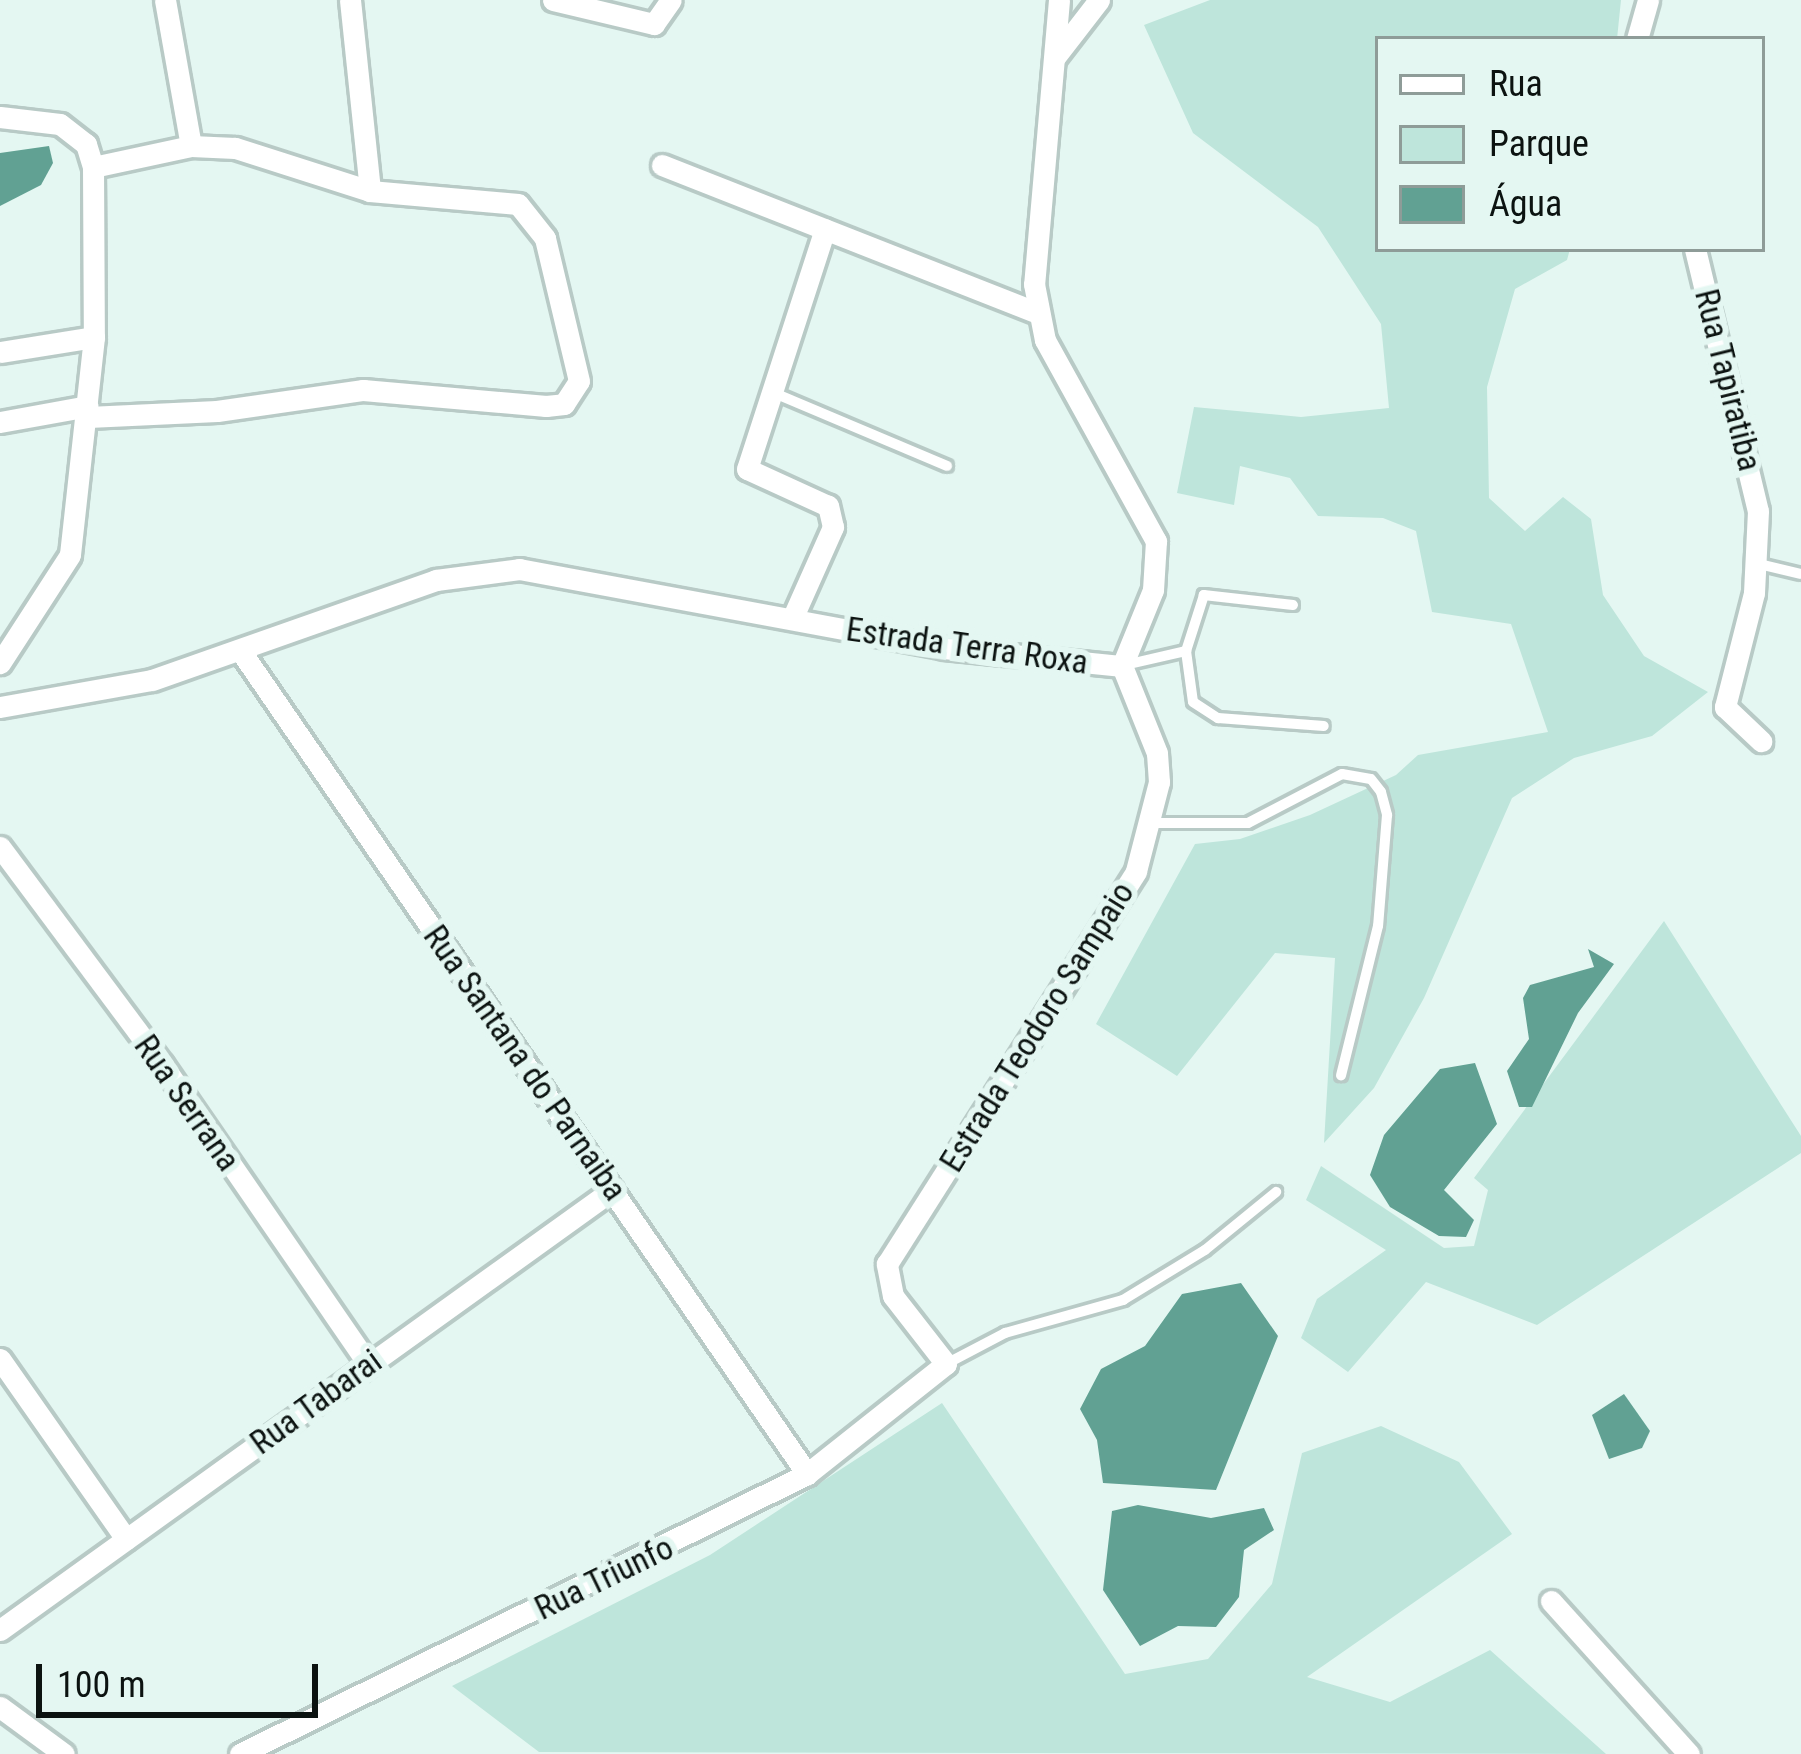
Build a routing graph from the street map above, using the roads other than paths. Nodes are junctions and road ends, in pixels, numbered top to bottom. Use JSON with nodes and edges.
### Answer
{"nodes":[{"id":1,"x":165,"y":0,"type":"edge"},
{"id":2,"x":350,"y":0,"type":"edge"},
{"id":3,"x":553,"y":0,"type":"edge"},
{"id":4,"x":671,"y":0,"type":"edge"},
{"id":5,"x":1059,"y":0,"type":"edge"},
{"id":6,"x":1099,"y":0,"type":"edge"},
{"id":7,"x":1648,"y":0,"type":"edge"},
{"id":8,"x":1638,"y":36,"type":"edge"},
{"id":9,"x":1054,"y":58,"type":"junction"},
{"id":10,"x":0,"y":117,"type":"edge"},
{"id":11,"x":191,"y":146,"type":"junction"},
{"id":12,"x":662,"y":165,"type":"dead end"},
{"id":13,"x":93,"y":166,"type":"junction"},
{"id":14,"x":370,"y":191,"type":"junction"},
{"id":15,"x":825,"y":230,"type":"junction"},
{"id":16,"x":1696,"y":252,"type":"edge"},
{"id":17,"x":1037,"y":313,"type":"junction"},
{"id":18,"x":94,"y":338,"type":"junction"},
{"id":19,"x":0,"y":352,"type":"edge"},
{"id":20,"x":772,"y":392,"type":"junction"},
{"id":21,"x":88,"y":412,"type":"junction"},
{"id":22,"x":0,"y":422,"type":"edge"},
{"id":23,"x":947,"y":466,"type":"dead end"},
{"id":24,"x":1755,"y":563,"type":"junction"},
{"id":25,"x":1801,"y":574,"type":"edge"},
{"id":26,"x":1293,"y":605,"type":"dead end"},
{"id":27,"x":792,"y":619,"type":"junction"},
{"id":28,"x":1186,"y":651,"type":"junction"},
{"id":29,"x":242,"y":653,"type":"junction"},
{"id":30,"x":0,"y":662,"type":"edge"},
{"id":31,"x":1122,"y":666,"type":"junction"},
{"id":32,"x":0,"y":707,"type":"edge"},
{"id":33,"x":1324,"y":726,"type":"dead end"},
{"id":34,"x":1761,"y":741,"type":"dead end"},
{"id":35,"x":1151,"y":824,"type":"junction"},
{"id":36,"x":0,"y":847,"type":"edge"},
{"id":37,"x":1342,"y":1075,"type":"dead end"},
{"id":38,"x":613,"y":1190,"type":"junction"},
{"id":39,"x":1276,"y":1192,"type":"dead end"},
{"id":40,"x":0,"y":1359,"type":"edge"},
{"id":41,"x":368,"y":1364,"type":"junction"},
{"id":42,"x":946,"y":1364,"type":"junction"},
{"id":43,"x":807,"y":1474,"type":"junction"},
{"id":44,"x":127,"y":1539,"type":"junction"},
{"id":45,"x":1551,"y":1601,"type":"dead end"},
{"id":46,"x":0,"y":1630,"type":"edge"},
{"id":47,"x":0,"y":1707,"type":"edge"},
{"id":48,"x":64,"y":1754,"type":"edge"},
{"id":49,"x":240,"y":1754,"type":"edge"},
{"id":50,"x":1689,"y":1754,"type":"edge"}],
"edges":[{"from":1,"to":11,"type":"street"},
{"from":2,"to":14,"type":"street"},
{"from":3,"to":4,"type":"street"},
{"from":5,"to":9,"type":"street","name":"Estrada Terra Roxa"},
{"from":6,"to":9,"type":"street"},
{"from":7,"to":8,"type":"street"},
{"from":9,"to":17,"type":"street","name":"Estrada Terra Roxa"},
{"from":10,"to":13,"type":"street"},
{"from":11,"to":13,"type":"street"},
{"from":11,"to":14,"type":"street"},
{"from":12,"to":15,"type":"street"},
{"from":13,"to":18,"type":"street"},
{"from":14,"to":21,"type":"street"},
{"from":15,"to":17,"type":"street"},
{"from":15,"to":20,"type":"street"},
{"from":16,"to":24,"type":"street","name":"Rua Tapiratiba"},
{"from":17,"to":31,"type":"street","name":"Estrada Terra Roxa"},
{"from":18,"to":19,"type":"street"},
{"from":18,"to":21,"type":"street"},
{"from":20,"to":23,"type":"lane"},
{"from":20,"to":27,"type":"street"},
{"from":21,"to":22,"type":"street"},
{"from":21,"to":30,"type":"street"},
{"from":24,"to":25,"type":"lane"},
{"from":24,"to":34,"type":"street","name":"Rua Tapiratiba"},
{"from":26,"to":28,"type":"lane"},
{"from":27,"to":29,"type":"street","name":"Estrada Terra Roxa"},
{"from":27,"to":31,"type":"street","name":"Estrada Terra Roxa"},
{"from":28,"to":31,"type":"lane"},
{"from":28,"to":33,"type":"lane"},
{"from":29,"to":32,"type":"street","name":"Estrada Terra Roxa"},
{"from":29,"to":38,"type":"street","name":"Rua Santana do Parnaiba"},
{"from":31,"to":35,"type":"street","name":"Estrada Teodoro Sampaio"},
{"from":35,"to":37,"type":"lane"},
{"from":35,"to":42,"type":"street","name":"Estrada Teodoro Sampaio"},
{"from":36,"to":41,"type":"street","name":"Rua Serrana"},
{"from":38,"to":41,"type":"street","name":"Rua Tabarai"},
{"from":38,"to":43,"type":"street","name":"Rua Santana do Parnaiba"},
{"from":39,"to":42,"type":"lane"},
{"from":40,"to":44,"type":"street"},
{"from":41,"to":44,"type":"street","name":"Rua Tabarai"},
{"from":42,"to":43,"type":"street","name":"Rua Triunfo"},
{"from":43,"to":49,"type":"street","name":"Rua Triunfo"},
{"from":44,"to":46,"type":"street","name":"Rua Tabarai"},
{"from":45,"to":50,"type":"street"},
{"from":47,"to":48,"type":"street"}]}
